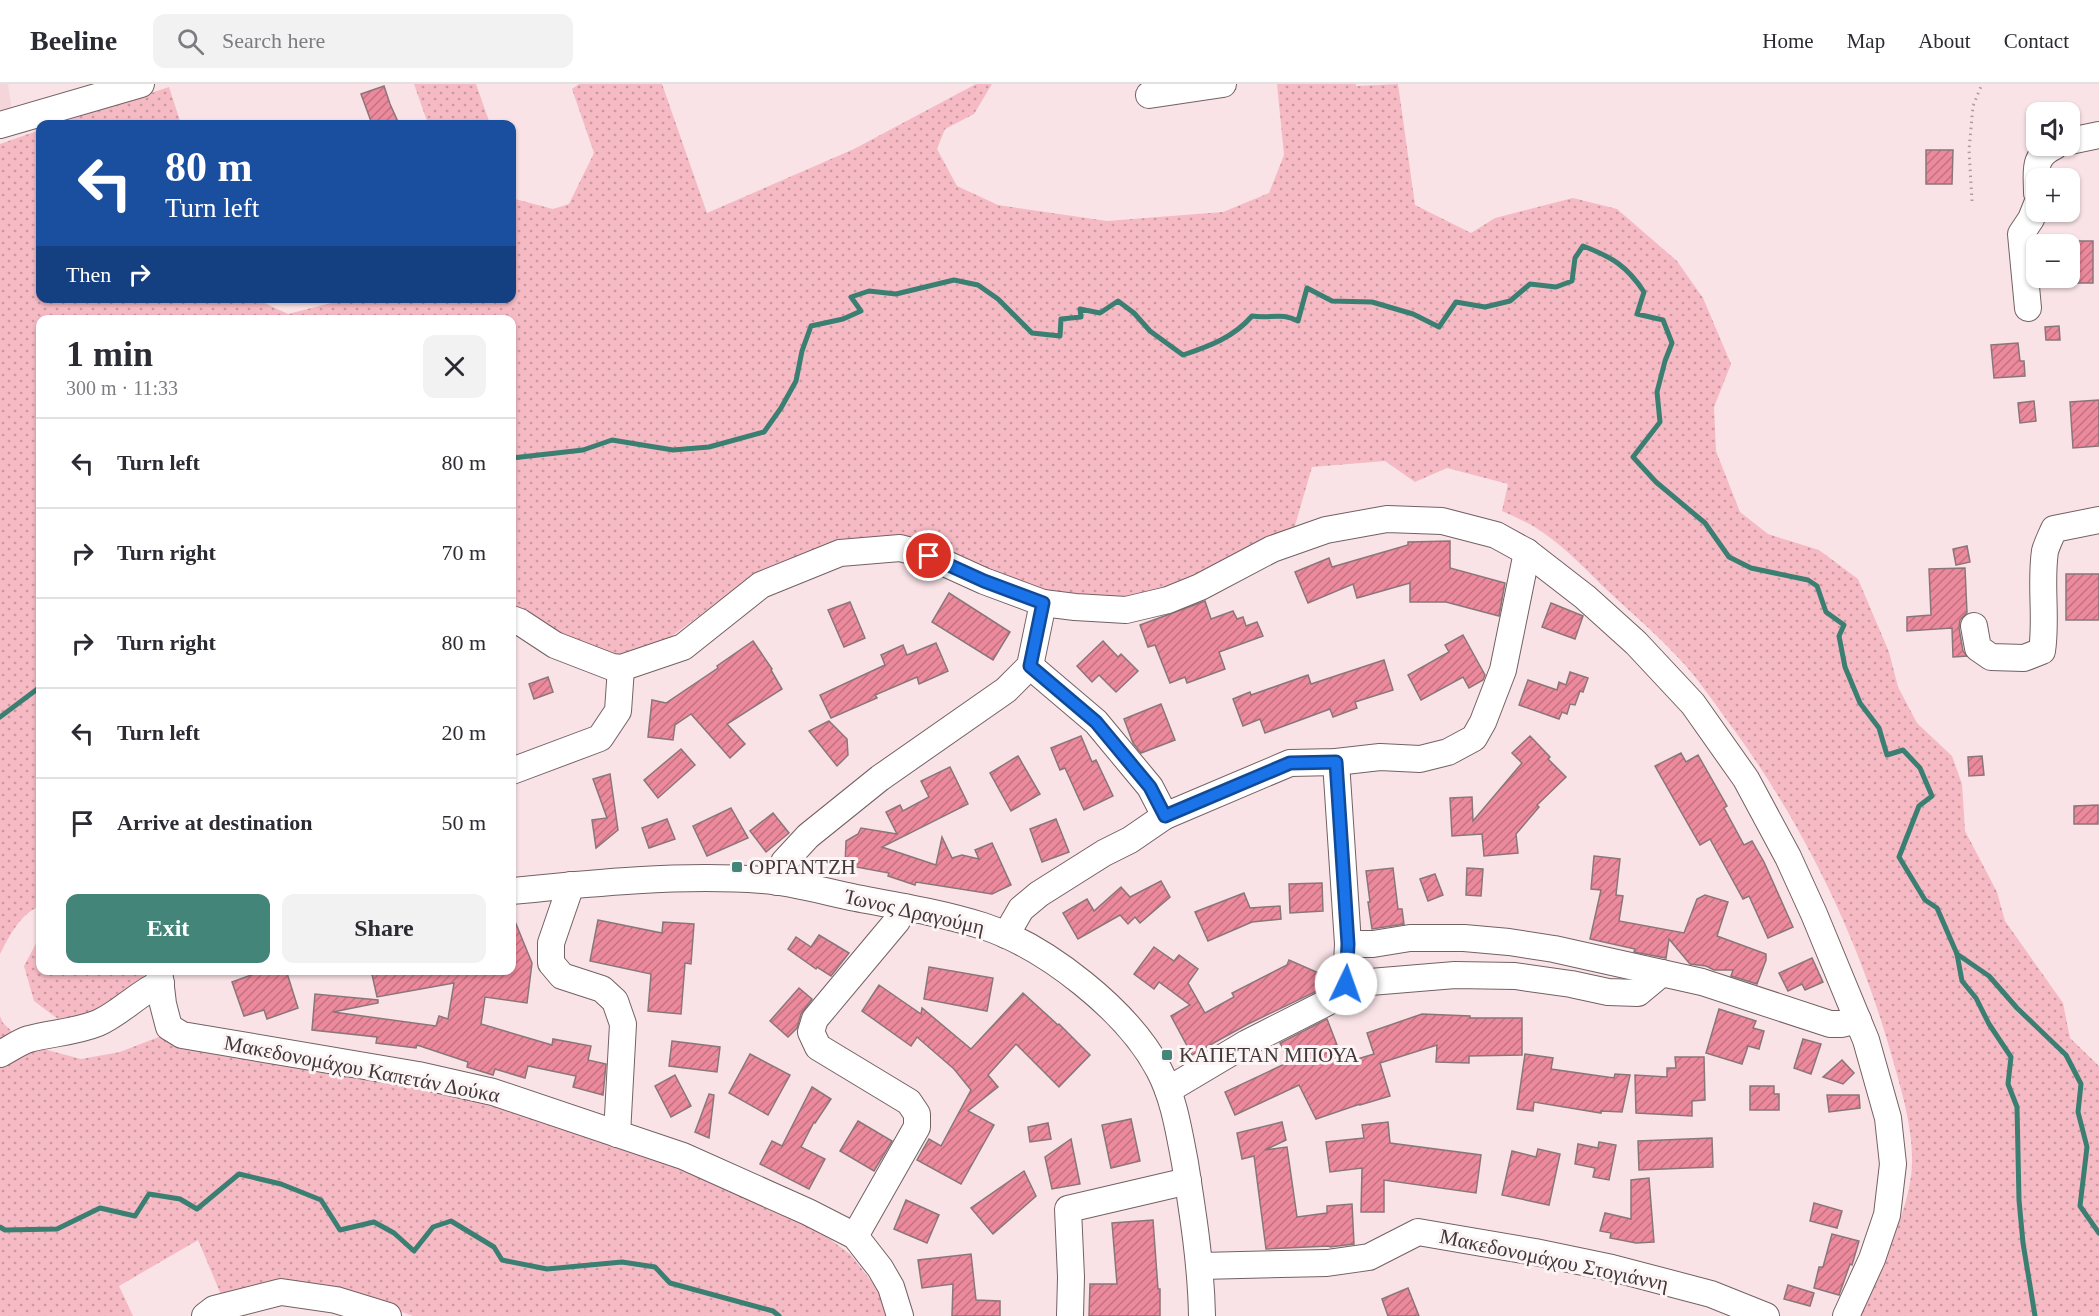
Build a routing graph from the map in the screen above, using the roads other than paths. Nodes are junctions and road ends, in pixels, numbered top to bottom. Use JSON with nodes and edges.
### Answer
{"nodes":[{"id":1,"x":141,"y":84,"type":"edge"},
{"id":2,"x":1224,"y":84,"type":"edge"},
{"id":3,"x":1149,"y":95,"type":"dead end"},
{"id":4,"x":0,"y":125,"type":"edge"},
{"id":5,"x":2099,"y":135,"type":"edge"},
{"id":6,"x":2080,"y":139,"type":"edge"},
{"id":7,"x":2029,"y":222,"type":"edge"},
{"id":8,"x":2028,"y":308,"type":"dead end"},
{"id":9,"x":2099,"y":520,"type":"edge"},
{"id":10,"x":1527,"y":552,"type":"junction"},
{"id":11,"x":1043,"y":603,"type":"junction"},
{"id":12,"x":516,"y":620,"type":"edge"},
{"id":13,"x":1974,"y":626,"type":"dead end"},
{"id":14,"x":1030,"y":666,"type":"junction"},
{"id":15,"x":621,"y":668,"type":"junction"},
{"id":16,"x":1336,"y":762,"type":"junction"},
{"id":17,"x":516,"y":770,"type":"edge"},
{"id":18,"x":1165,"y":816,"type":"junction"},
{"id":19,"x":777,"y":882,"type":"junction"},
{"id":20,"x":571,"y":885,"type":"junction"},
{"id":21,"x":516,"y":891,"type":"edge"},
{"id":22,"x":903,"y":907,"type":"junction"},
{"id":23,"x":1006,"y":935,"type":"junction"},
{"id":24,"x":1348,"y":944,"type":"junction"},
{"id":25,"x":1662,"y":973,"type":"junction"},
{"id":26,"x":160,"y":977,"type":"edge"},
{"id":27,"x":1346,"y":984,"type":"junction"},
{"id":28,"x":1858,"y":1020,"type":"junction"},
{"id":29,"x":0,"y":1054,"type":"edge"},
{"id":30,"x":1168,"y":1090,"type":"junction"},
{"id":31,"x":617,"y":1134,"type":"junction"},
{"id":32,"x":1188,"y":1181,"type":"junction"},
{"id":33,"x":855,"y":1236,"type":"junction"},
{"id":34,"x":1200,"y":1266,"type":"junction"},
{"id":35,"x":334,"y":1308,"type":"edge"},
{"id":36,"x":205,"y":1316,"type":"edge"},
{"id":37,"x":388,"y":1316,"type":"edge"},
{"id":38,"x":900,"y":1316,"type":"edge"},
{"id":39,"x":1070,"y":1316,"type":"edge"},
{"id":40,"x":1202,"y":1316,"type":"edge"},
{"id":41,"x":1766,"y":1316,"type":"edge"},
{"id":42,"x":1846,"y":1316,"type":"edge"}],
"edges":[{"from":1,"to":4,"type":"street"},
{"from":2,"to":3,"type":"street"},
{"from":5,"to":6,"type":"street"},
{"from":7,"to":8,"type":"street"},
{"from":9,"to":13,"type":"street"},
{"from":10,"to":11,"type":"street"},
{"from":10,"to":16,"type":"street"},
{"from":10,"to":28,"type":"street"},
{"from":11,"to":14,"type":"street"},
{"from":11,"to":15,"type":"street"},
{"from":12,"to":15,"type":"street"},
{"from":14,"to":18,"type":"street"},
{"from":14,"to":19,"type":"street"},
{"from":15,"to":17,"type":"street"},
{"from":16,"to":18,"type":"street"},
{"from":16,"to":24,"type":"street"},
{"from":18,"to":23,"type":"street"},
{"from":19,"to":20,"type":"street","name":"Ίωνος Δραγούμη"},
{"from":19,"to":22,"type":"street","name":"Ίωνος Δραγούμη"},
{"from":20,"to":21,"type":"street","name":"Ίωνος Δραγούμη"},
{"from":20,"to":31,"type":"street"},
{"from":22,"to":23,"type":"street","name":"Ίωνος Δραγούμη"},
{"from":22,"to":33,"type":"street"},
{"from":23,"to":30,"type":"street","name":"Ίωνος Δραγούμη"},
{"from":24,"to":25,"type":"street"},
{"from":24,"to":27,"type":"street"},
{"from":25,"to":27,"type":"street"},
{"from":25,"to":28,"type":"street"},
{"from":26,"to":29,"type":"street"},
{"from":26,"to":31,"type":"street","name":"Μακεδονομάχου Καπετάν Δούκα"},
{"from":27,"to":30,"type":"street"},
{"from":28,"to":42,"type":"street"},
{"from":30,"to":32,"type":"street","name":"Ίωνος Δραγούμη"},
{"from":31,"to":33,"type":"street","name":"Μακεδονομάχου Καπετάν Δούκα"},
{"from":32,"to":34,"type":"street","name":"Ίωνος Δραγούμη"},
{"from":32,"to":39,"type":"street"},
{"from":33,"to":38,"type":"street","name":"Μακεδονομάχου Καπετάν Δούκα"},
{"from":34,"to":40,"type":"street","name":"Ίωνος Δραγούμη"},
{"from":34,"to":41,"type":"street","name":"Μακεδονομάχου Στογιάννη"},
{"from":35,"to":36,"type":"street"},
{"from":35,"to":37,"type":"street"}]}
